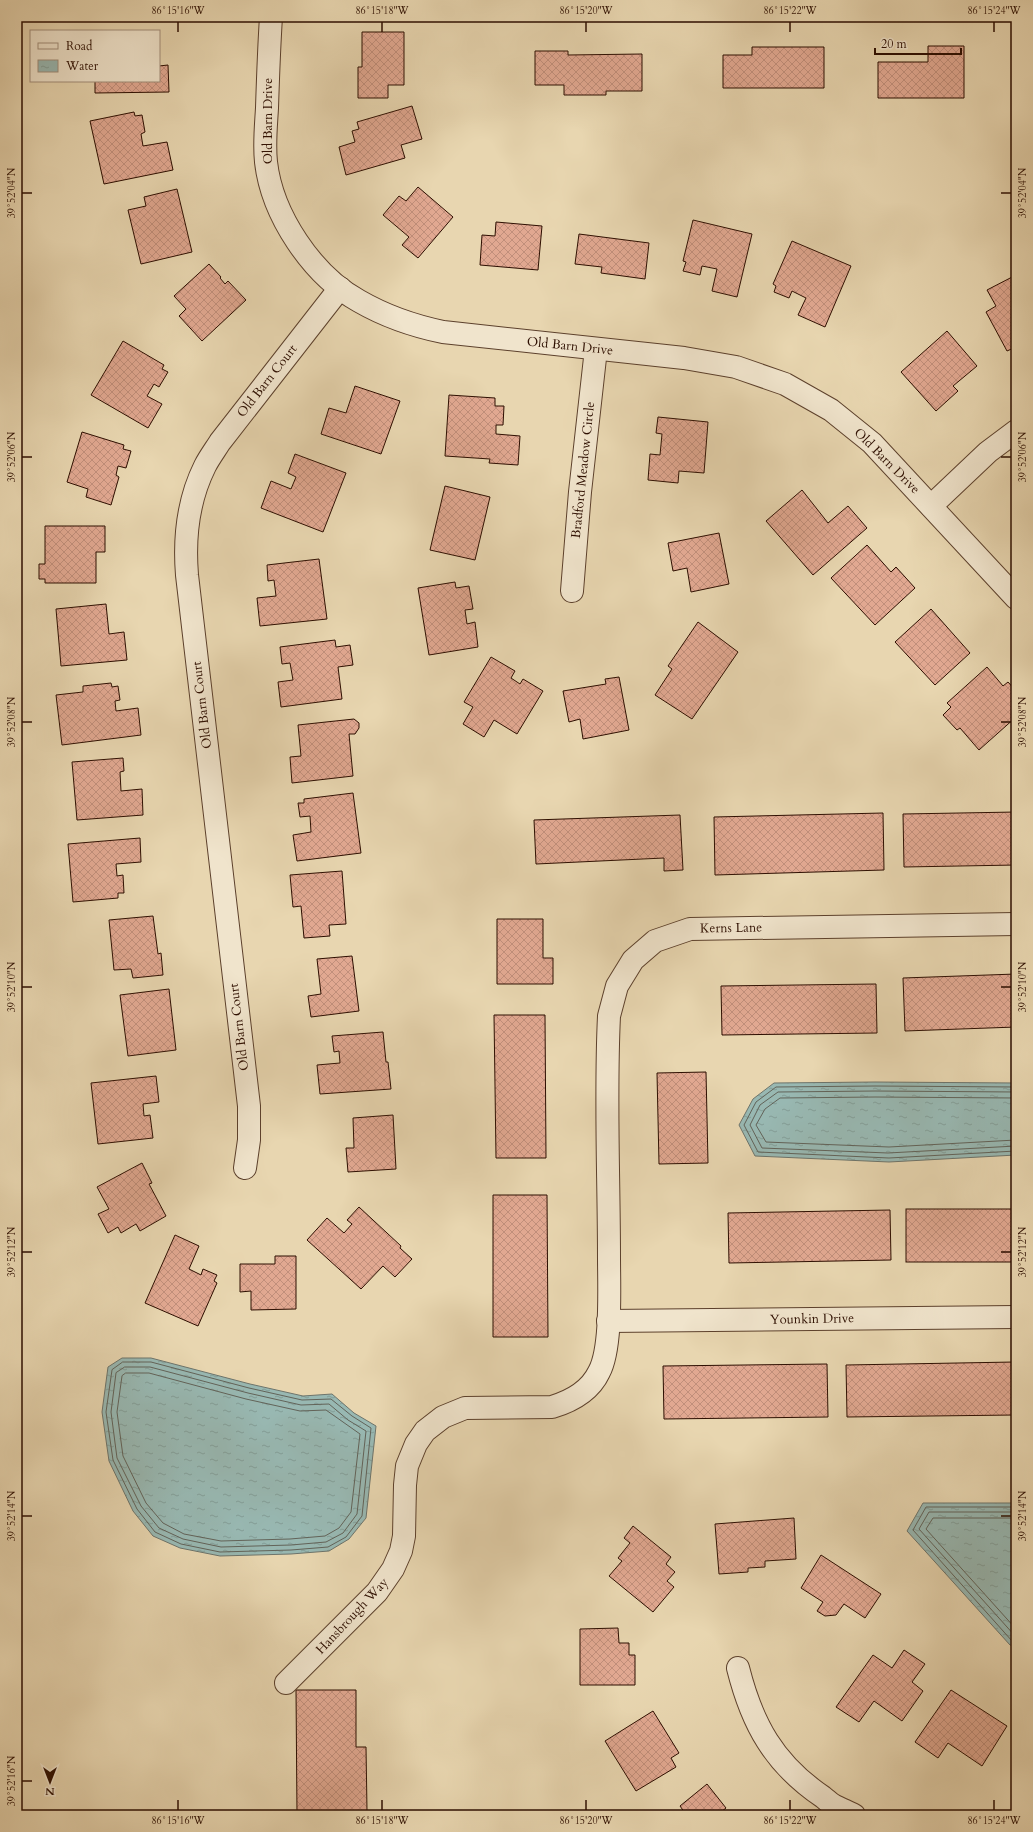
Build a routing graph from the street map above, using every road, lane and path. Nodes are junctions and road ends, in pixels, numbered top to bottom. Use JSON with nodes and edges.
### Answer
{"nodes":[{"id":1,"x":271,"y":17,"type":"edge"},
{"id":2,"x":340,"y":288,"type":"junction"},
{"id":3,"x":596,"y":348,"type":"junction"},
{"id":4,"x":1016,"y":431,"type":"edge"},
{"id":5,"x":931,"y":506,"type":"junction"},
{"id":6,"x":572,"y":591,"type":"dead end"},
{"id":7,"x":1016,"y":598,"type":"edge"},
{"id":8,"x":1016,"y":924,"type":"edge"},
{"id":9,"x":245,"y":1168,"type":"dead end"},
{"id":10,"x":1016,"y":1317,"type":"edge"},
{"id":11,"x":608,"y":1321,"type":"junction"},
{"id":12,"x":738,"y":1668,"type":"dead end"},
{"id":13,"x":286,"y":1683,"type":"dead end"},
{"id":14,"x":854,"y":1815,"type":"edge"}],
"edges":[{"from":1,"to":2,"type":"street","name":"Old Barn Drive"},
{"from":2,"to":3,"type":"street","name":"Old Barn Drive"},
{"from":2,"to":9,"type":"street","name":"Old Barn Court"},
{"from":3,"to":5,"type":"street","name":"Old Barn Drive"},
{"from":3,"to":6,"type":"street","name":"Bradford Meadow Circle"},
{"from":4,"to":5,"type":"street"},
{"from":5,"to":7,"type":"street","name":"Old Barn Drive"},
{"from":8,"to":11,"type":"street","name":"Kerns Lane"},
{"from":10,"to":11,"type":"street","name":"Younkin Drive"},
{"from":11,"to":13,"type":"street","name":"Hansbrough Way"},
{"from":12,"to":14,"type":"street"}]}
